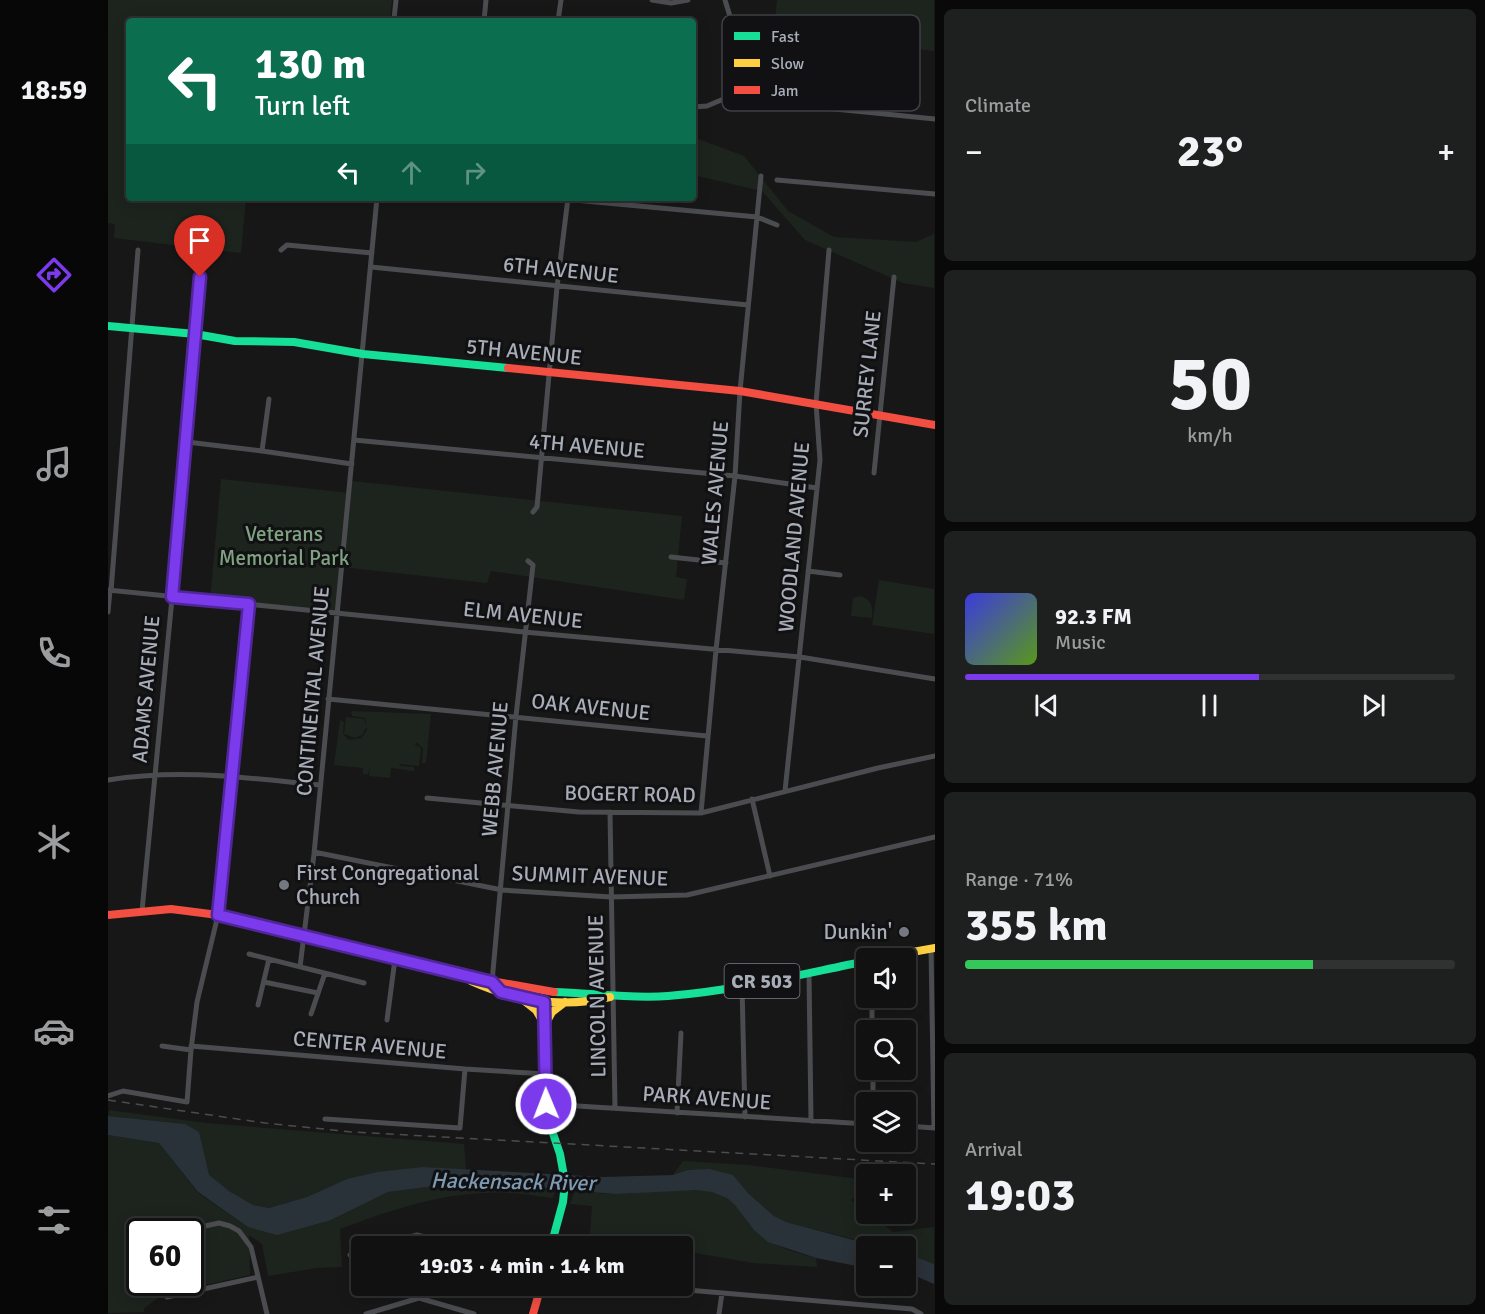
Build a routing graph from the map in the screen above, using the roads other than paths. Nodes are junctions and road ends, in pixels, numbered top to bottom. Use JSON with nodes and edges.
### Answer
{"nodes":[{"id":1,"x":396,"y":0,"type":"edge"},
{"id":2,"x":486,"y":0,"type":"edge"},
{"id":3,"x":561,"y":0,"type":"edge"},
{"id":4,"x":652,"y":0,"type":"edge"},
{"id":5,"x":688,"y":0,"type":"edge"},
{"id":6,"x":726,"y":0,"type":"edge"},
{"id":7,"x":730,"y":15,"type":"edge"},
{"id":8,"x":394,"y":18,"type":"edge"},
{"id":9,"x":484,"y":18,"type":"edge"},
{"id":10,"x":558,"y":18,"type":"edge"},
{"id":11,"x":722,"y":100,"type":"edge"},
{"id":12,"x":696,"y":107,"type":"edge"},
{"id":13,"x":855,"y":111,"type":"edge"},
{"id":14,"x":934,"y":119,"type":"edge"},
{"id":15,"x":761,"y":176,"type":"dead end"},
{"id":16,"x":777,"y":180,"type":"dead end"},
{"id":17,"x":934,"y":194,"type":"edge"},
{"id":18,"x":377,"y":201,"type":"edge"},
{"id":19,"x":568,"y":201,"type":"edge"},
{"id":20,"x":589,"y":201,"type":"edge"},
{"id":21,"x":757,"y":217,"type":"junction"},
{"id":22,"x":777,"y":225,"type":"dead end"},
{"id":23,"x":138,"y":250,"type":"dead end"},
{"id":24,"x":281,"y":250,"type":"dead end"},
{"id":25,"x":829,"y":250,"type":"dead end"},
{"id":26,"x":372,"y":253,"type":"junction"},
{"id":27,"x":201,"y":255,"type":"dead end"},
{"id":28,"x":371,"y":267,"type":"junction"},
{"id":29,"x":894,"y":277,"type":"dead end"},
{"id":30,"x":557,"y":287,"type":"junction"},
{"id":31,"x":748,"y":305,"type":"junction"},
{"id":32,"x":108,"y":326,"type":"edge"},
{"id":33,"x":133,"y":329,"type":"junction"},
{"id":34,"x":195,"y":334,"type":"junction"},
{"id":35,"x":363,"y":354,"type":"junction"},
{"id":36,"x":549,"y":373,"type":"junction"},
{"id":37,"x":740,"y":391,"type":"junction"},
{"id":38,"x":269,"y":399,"type":"dead end"},
{"id":39,"x":816,"y":404,"type":"junction"},
{"id":40,"x":880,"y":415,"type":"junction"},
{"id":41,"x":934,"y":425,"type":"edge"},
{"id":42,"x":354,"y":440,"type":"junction"},
{"id":43,"x":187,"y":442,"type":"junction"},
{"id":44,"x":262,"y":450,"type":"junction"},
{"id":45,"x":541,"y":458,"type":"junction"},
{"id":46,"x":351,"y":464,"type":"junction"},
{"id":47,"x":874,"y":473,"type":"dead end"},
{"id":48,"x":735,"y":476,"type":"junction"},
{"id":49,"x":817,"y":488,"type":"junction"},
{"id":50,"x":533,"y":512,"type":"dead end"},
{"id":51,"x":671,"y":557,"type":"dead end"},
{"id":52,"x":528,"y":561,"type":"dead end"},
{"id":53,"x":726,"y":563,"type":"junction"},
{"id":54,"x":808,"y":571,"type":"junction"},
{"id":55,"x":840,"y":575,"type":"dead end"},
{"id":56,"x":110,"y":590,"type":"edge"},
{"id":57,"x":172,"y":597,"type":"junction"},
{"id":58,"x":249,"y":604,"type":"junction"},
{"id":59,"x":108,"y":612,"type":"edge"},
{"id":60,"x":337,"y":612,"type":"junction"},
{"id":61,"x":524,"y":632,"type":"junction"},
{"id":62,"x":716,"y":650,"type":"junction"},
{"id":63,"x":800,"y":657,"type":"junction"},
{"id":64,"x":934,"y":679,"type":"edge"},
{"id":65,"x":328,"y":699,"type":"junction"},
{"id":66,"x":516,"y":716,"type":"junction"},
{"id":67,"x":707,"y":736,"type":"junction"},
{"id":68,"x":934,"y":756,"type":"edge"},
{"id":69,"x":155,"y":774,"type":"junction"},
{"id":70,"x":232,"y":776,"type":"junction"},
{"id":71,"x":108,"y":780,"type":"edge"},
{"id":72,"x":320,"y":785,"type":"junction"},
{"id":73,"x":785,"y":791,"type":"junction"},
{"id":74,"x":428,"y":798,"type":"dead end"},
{"id":75,"x":752,"y":800,"type":"junction"},
{"id":76,"x":509,"y":805,"type":"junction"},
{"id":77,"x":610,"y":812,"type":"junction"},
{"id":78,"x":701,"y":813,"type":"junction"},
{"id":79,"x":934,"y":837,"type":"edge"},
{"id":80,"x":314,"y":852,"type":"junction"},
{"id":81,"x":770,"y":876,"type":"junction"},
{"id":82,"x":502,"y":890,"type":"junction"},
{"id":83,"x":611,"y":897,"type":"junction"},
{"id":84,"x":142,"y":912,"type":"junction"},
{"id":85,"x":108,"y":915,"type":"edge"},
{"id":86,"x":218,"y":915,"type":"junction"},
{"id":87,"x":305,"y":937,"type":"junction"},
{"id":88,"x":933,"y":948,"type":"edge"},
{"id":89,"x":916,"y":951,"type":"edge"},
{"id":90,"x":249,"y":954,"type":"dead end"},
{"id":91,"x":269,"y":959,"type":"junction"},
{"id":92,"x":395,"y":959,"type":"junction"},
{"id":93,"x":856,"y":963,"type":"edge"},
{"id":94,"x":300,"y":967,"type":"junction"},
{"id":95,"x":325,"y":973,"type":"junction"},
{"id":96,"x":809,"y":973,"type":"junction"},
{"id":97,"x":458,"y":975,"type":"junction"},
{"id":98,"x":264,"y":982,"type":"junction"},
{"id":99,"x":492,"y":982,"type":"junction"},
{"id":100,"x":364,"y":983,"type":"dead end"},
{"id":101,"x":742,"y":985,"type":"junction"},
{"id":102,"x":501,"y":992,"type":"junction"},
{"id":103,"x":318,"y":993,"type":"junction"},
{"id":104,"x":614,"y":996,"type":"junction"},
{"id":105,"x":519,"y":997,"type":"junction"},
{"id":106,"x":544,"y":1002,"type":"junction"},
{"id":107,"x":565,"y":1002,"type":"junction"},
{"id":108,"x":258,"y":1005,"type":"dead end"},
{"id":109,"x":311,"y":1014,"type":"dead end"},
{"id":110,"x":387,"y":1020,"type":"dead end"},
{"id":111,"x":545,"y":1027,"type":"junction"},
{"id":112,"x":681,"y":1033,"type":"dead end"},
{"id":113,"x":162,"y":1046,"type":"dead end"},
{"id":114,"x":191,"y":1048,"type":"junction"},
{"id":115,"x":465,"y":1070,"type":"junction"},
{"id":116,"x":545,"y":1074,"type":"junction"},
{"id":117,"x":108,"y":1096,"type":"edge"},
{"id":118,"x":546,"y":1104,"type":"junction"},
{"id":119,"x":615,"y":1108,"type":"junction"},
{"id":120,"x":678,"y":1113,"type":"junction"},
{"id":121,"x":745,"y":1117,"type":"junction"},
{"id":122,"x":325,"y":1119,"type":"dead end"},
{"id":123,"x":811,"y":1121,"type":"junction"},
{"id":124,"x":856,"y":1123,"type":"edge"},
{"id":125,"x":916,"y":1127,"type":"edge"},
{"id":126,"x":934,"y":1128,"type":"edge"},
{"id":127,"x":204,"y":1226,"type":"edge"},
{"id":128,"x":554,"y":1236,"type":"edge"},
{"id":129,"x":258,"y":1277,"type":"junction"},
{"id":130,"x":693,"y":1291,"type":"edge"},
{"id":131,"x":722,"y":1293,"type":"junction"},
{"id":132,"x":538,"y":1296,"type":"edge"},
{"id":133,"x":167,"y":1298,"type":"dead end"},
{"id":134,"x":267,"y":1314,"type":"edge"},
{"id":135,"x":366,"y":1314,"type":"edge"},
{"id":136,"x":474,"y":1314,"type":"edge"},
{"id":137,"x":534,"y":1314,"type":"edge"},
{"id":138,"x":719,"y":1314,"type":"edge"},
{"id":139,"x":921,"y":1314,"type":"edge"}],
"edges":[{"from":1,"to":8,"type":"street"},
{"from":2,"to":9,"type":"street"},
{"from":3,"to":10,"type":"street"},
{"from":4,"to":5,"type":"street"},
{"from":6,"to":7,"type":"street"},
{"from":11,"to":12,"type":"street"},
{"from":13,"to":14,"type":"street"},
{"from":15,"to":21,"type":"street","name":"WALES AVENUE"},
{"from":16,"to":17,"type":"street"},
{"from":18,"to":26,"type":"street","name":"CONTINENTAL AVENUE"},
{"from":19,"to":30,"type":"street"},
{"from":20,"to":21,"type":"street"},
{"from":21,"to":22,"type":"street"},
{"from":21,"to":31,"type":"street","name":"WALES AVENUE"},
{"from":23,"to":33,"type":"street"},
{"from":24,"to":26,"type":"street"},
{"from":25,"to":39,"type":"street","name":"WOODLAND AVENUE"},
{"from":26,"to":28,"type":"street","name":"CONTINENTAL AVENUE"},
{"from":27,"to":34,"type":"street","name":"ADAMS AVENUE"},
{"from":28,"to":30,"type":"street","name":"6TH AVENUE"},
{"from":28,"to":35,"type":"street","name":"CONTINENTAL AVENUE"},
{"from":29,"to":40,"type":"street","name":"SURREY LANE"},
{"from":30,"to":31,"type":"street","name":"6TH AVENUE"},
{"from":30,"to":36,"type":"street"},
{"from":31,"to":37,"type":"street","name":"WALES AVENUE"},
{"from":32,"to":33,"type":"main road","name":"5TH AVENUE"},
{"from":33,"to":34,"type":"main road","name":"5TH AVENUE"},
{"from":33,"to":56,"type":"street"},
{"from":34,"to":35,"type":"main road","name":"5TH AVENUE"},
{"from":34,"to":43,"type":"street","name":"ADAMS AVENUE"},
{"from":35,"to":36,"type":"main road","name":"5TH AVENUE"},
{"from":35,"to":42,"type":"street","name":"CONTINENTAL AVENUE"},
{"from":36,"to":37,"type":"main road","name":"5TH AVENUE"},
{"from":36,"to":45,"type":"street"},
{"from":37,"to":39,"type":"main road","name":"5TH AVENUE"},
{"from":37,"to":48,"type":"street","name":"WALES AVENUE"},
{"from":38,"to":44,"type":"street"},
{"from":39,"to":40,"type":"main road","name":"5TH AVENUE"},
{"from":39,"to":49,"type":"street","name":"WOODLAND AVENUE"},
{"from":40,"to":41,"type":"main road","name":"5TH AVENUE"},
{"from":40,"to":47,"type":"street","name":"SURREY LANE"},
{"from":42,"to":45,"type":"street","name":"4TH AVENUE"},
{"from":42,"to":46,"type":"street","name":"CONTINENTAL AVENUE"},
{"from":43,"to":44,"type":"street"},
{"from":43,"to":57,"type":"street","name":"ADAMS AVENUE"},
{"from":44,"to":46,"type":"street"},
{"from":45,"to":48,"type":"street","name":"4TH AVENUE"},
{"from":45,"to":50,"type":"street"},
{"from":46,"to":60,"type":"street","name":"CONTINENTAL AVENUE"},
{"from":48,"to":49,"type":"street","name":"4TH AVENUE"},
{"from":48,"to":53,"type":"street","name":"WALES AVENUE"},
{"from":49,"to":54,"type":"street","name":"WOODLAND AVENUE"},
{"from":51,"to":53,"type":"street"},
{"from":52,"to":61,"type":"street","name":"WEBB AVENUE"},
{"from":53,"to":62,"type":"street","name":"WALES AVENUE"},
{"from":54,"to":55,"type":"street"},
{"from":54,"to":63,"type":"street","name":"WOODLAND AVENUE"},
{"from":56,"to":57,"type":"street","name":"ELM AVENUE"},
{"from":56,"to":59,"type":"street"},
{"from":57,"to":58,"type":"street","name":"ELM AVENUE"},
{"from":57,"to":69,"type":"street","name":"ADAMS AVENUE"},
{"from":58,"to":60,"type":"street","name":"ELM AVENUE"},
{"from":58,"to":70,"type":"street"},
{"from":60,"to":61,"type":"street","name":"ELM AVENUE"},
{"from":60,"to":65,"type":"street","name":"CONTINENTAL AVENUE"},
{"from":61,"to":62,"type":"street","name":"ELM AVENUE"},
{"from":61,"to":66,"type":"street","name":"WEBB AVENUE"},
{"from":62,"to":63,"type":"street","name":"ELM AVENUE"},
{"from":62,"to":67,"type":"street","name":"WALES AVENUE"},
{"from":63,"to":64,"type":"street","name":"ELM AVENUE"},
{"from":63,"to":73,"type":"street","name":"WOODLAND AVENUE"},
{"from":65,"to":66,"type":"street","name":"OAK AVENUE"},
{"from":65,"to":72,"type":"street","name":"CONTINENTAL AVENUE"},
{"from":66,"to":67,"type":"street","name":"OAK AVENUE"},
{"from":66,"to":76,"type":"street","name":"WEBB AVENUE"},
{"from":67,"to":78,"type":"street","name":"WALES AVENUE"},
{"from":68,"to":73,"type":"street","name":"BOGERT ROAD"},
{"from":69,"to":70,"type":"street"},
{"from":69,"to":71,"type":"street"},
{"from":69,"to":84,"type":"street","name":"ADAMS AVENUE"},
{"from":70,"to":72,"type":"street"},
{"from":70,"to":86,"type":"street"},
{"from":72,"to":80,"type":"street","name":"CONTINENTAL AVENUE"},
{"from":73,"to":75,"type":"street","name":"BOGERT ROAD"},
{"from":74,"to":76,"type":"street","name":"BOGERT ROAD"},
{"from":75,"to":78,"type":"street","name":"BOGERT ROAD"},
{"from":75,"to":81,"type":"street"},
{"from":76,"to":77,"type":"street","name":"BOGERT ROAD"},
{"from":76,"to":82,"type":"street","name":"WEBB AVENUE"},
{"from":77,"to":78,"type":"street","name":"BOGERT ROAD"},
{"from":77,"to":83,"type":"street","name":"LINCOLN AVENUE"},
{"from":79,"to":81,"type":"street","name":"SUMMIT AVENUE"},
{"from":80,"to":82,"type":"street","name":"SUMMIT AVENUE"},
{"from":80,"to":87,"type":"street","name":"CONTINENTAL AVENUE"},
{"from":81,"to":83,"type":"street","name":"SUMMIT AVENUE"},
{"from":82,"to":83,"type":"street","name":"SUMMIT AVENUE"},
{"from":82,"to":99,"type":"street","name":"WEBB AVENUE"},
{"from":83,"to":104,"type":"street","name":"LINCOLN AVENUE"},
{"from":84,"to":85,"type":"main road","number":"CR 503"},
{"from":84,"to":86,"type":"main road","number":"CR 503"},
{"from":86,"to":87,"type":"main road","number":"CR 503"},
{"from":86,"to":114,"type":"street"},
{"from":87,"to":92,"type":"main road","number":"CR 503"},
{"from":87,"to":94,"type":"street","name":"CONTINENTAL AVENUE"},
{"from":88,"to":89,"type":"main road"},
{"from":88,"to":126,"type":"street"},
{"from":90,"to":91,"type":"street"},
{"from":91,"to":94,"type":"street"},
{"from":91,"to":98,"type":"street"},
{"from":92,"to":97,"type":"main road","number":"CR 503"},
{"from":92,"to":110,"type":"street"},
{"from":93,"to":96,"type":"main road","number":"CR 503"},
{"from":94,"to":95,"type":"street"},
{"from":95,"to":100,"type":"street"},
{"from":95,"to":103,"type":"street"},
{"from":96,"to":101,"type":"main road","number":"CR 503"},
{"from":96,"to":123,"type":"street"},
{"from":97,"to":99,"type":"main road","number":"CR 503"},
{"from":97,"to":102,"type":"main road"},
{"from":98,"to":103,"type":"street"},
{"from":98,"to":108,"type":"street"},
{"from":99,"to":102,"type":"main road"},
{"from":99,"to":104,"type":"main road","number":"CR 503"},
{"from":101,"to":104,"type":"main road","number":"CR 503"},
{"from":101,"to":121,"type":"street"},
{"from":102,"to":105,"type":"main road"},
{"from":103,"to":109,"type":"street"},
{"from":104,"to":107,"type":"main road"},
{"from":104,"to":119,"type":"street","name":"LINCOLN AVENUE"},
{"from":105,"to":106,"type":"main road"},
{"from":105,"to":111,"type":"main road"},
{"from":106,"to":107,"type":"main road"},
{"from":106,"to":111,"type":"main road"},
{"from":107,"to":111,"type":"main road"},
{"from":111,"to":116,"type":"main road"},
{"from":112,"to":120,"type":"street"},
{"from":113,"to":114,"type":"street","name":"CENTER AVENUE"},
{"from":114,"to":115,"type":"street","name":"CENTER AVENUE"},
{"from":114,"to":117,"type":"street"},
{"from":115,"to":116,"type":"street","name":"CENTER AVENUE"},
{"from":115,"to":122,"type":"street"},
{"from":116,"to":118,"type":"main road"},
{"from":118,"to":119,"type":"street","name":"PARK AVENUE"},
{"from":118,"to":128,"type":"main road"},
{"from":119,"to":120,"type":"street","name":"PARK AVENUE"},
{"from":120,"to":121,"type":"street","name":"PARK AVENUE"},
{"from":121,"to":123,"type":"street","name":"PARK AVENUE"},
{"from":123,"to":124,"type":"street","name":"PARK AVENUE"},
{"from":125,"to":126,"type":"street"},
{"from":127,"to":129,"type":"street"},
{"from":129,"to":133,"type":"street"},
{"from":129,"to":134,"type":"street"},
{"from":130,"to":131,"type":"street"},
{"from":131,"to":138,"type":"street"},
{"from":131,"to":139,"type":"street"},
{"from":132,"to":137,"type":"main road"},
{"from":135,"to":136,"type":"street"}]}
